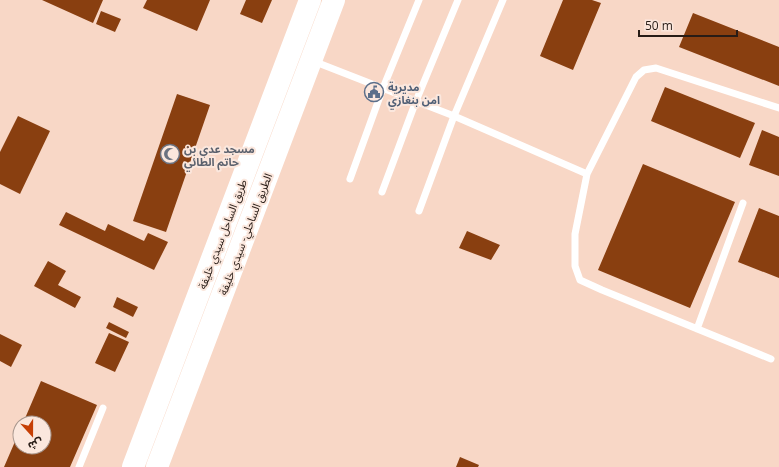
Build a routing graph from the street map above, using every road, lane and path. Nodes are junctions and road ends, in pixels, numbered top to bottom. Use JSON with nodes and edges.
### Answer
{"nodes":[{"id":1,"x":310,"y":0,"type":"edge"},
{"id":2,"x":334,"y":0,"type":"edge"},
{"id":3,"x":419,"y":0,"type":"edge"},
{"id":4,"x":458,"y":0,"type":"edge"},
{"id":5,"x":503,"y":0,"type":"edge"},
{"id":6,"x":311,"y":60,"type":"junction"},
{"id":7,"x":383,"y":88,"type":"junction"},
{"id":8,"x":416,"y":101,"type":"junction"},
{"id":9,"x":779,"y":108,"type":"edge"},
{"id":10,"x":454,"y":116,"type":"junction"},
{"id":11,"x":587,"y":174,"type":"junction"},
{"id":12,"x":350,"y":179,"type":"dead end"},
{"id":13,"x":382,"y":192,"type":"dead end"},
{"id":14,"x":744,"y":203,"type":"dead end"},
{"id":15,"x":418,"y":212,"type":"dead end"},
{"id":16,"x":697,"y":329,"type":"junction"},
{"id":17,"x":771,"y":360,"type":"dead end"},
{"id":18,"x":103,"y":408,"type":"dead end"},
{"id":19,"x":79,"y":467,"type":"edge"},
{"id":20,"x":133,"y":467,"type":"edge"},
{"id":21,"x":157,"y":467,"type":"edge"}],
"edges":[{"from":1,"to":20,"type":"highway","name":"طريق الساحل سيدي خليفة"},
{"from":2,"to":6,"type":"highway","name":"الطريق الساحلي- سيدي خليفة"},
{"from":3,"to":7,"type":"lane"},
{"from":4,"to":8,"type":"lane"},
{"from":5,"to":10,"type":"lane"},
{"from":6,"to":7,"type":"lane"},
{"from":6,"to":21,"type":"highway","name":"الطريق الساحلي- سيدي خليفة"},
{"from":7,"to":8,"type":"lane"},
{"from":7,"to":12,"type":"lane"},
{"from":8,"to":10,"type":"lane"},
{"from":8,"to":13,"type":"lane"},
{"from":9,"to":11,"type":"lane"},
{"from":10,"to":11,"type":"lane"},
{"from":10,"to":15,"type":"lane"},
{"from":11,"to":16,"type":"lane"},
{"from":14,"to":16,"type":"lane"},
{"from":16,"to":17,"type":"lane"},
{"from":18,"to":19,"type":"lane"}]}
